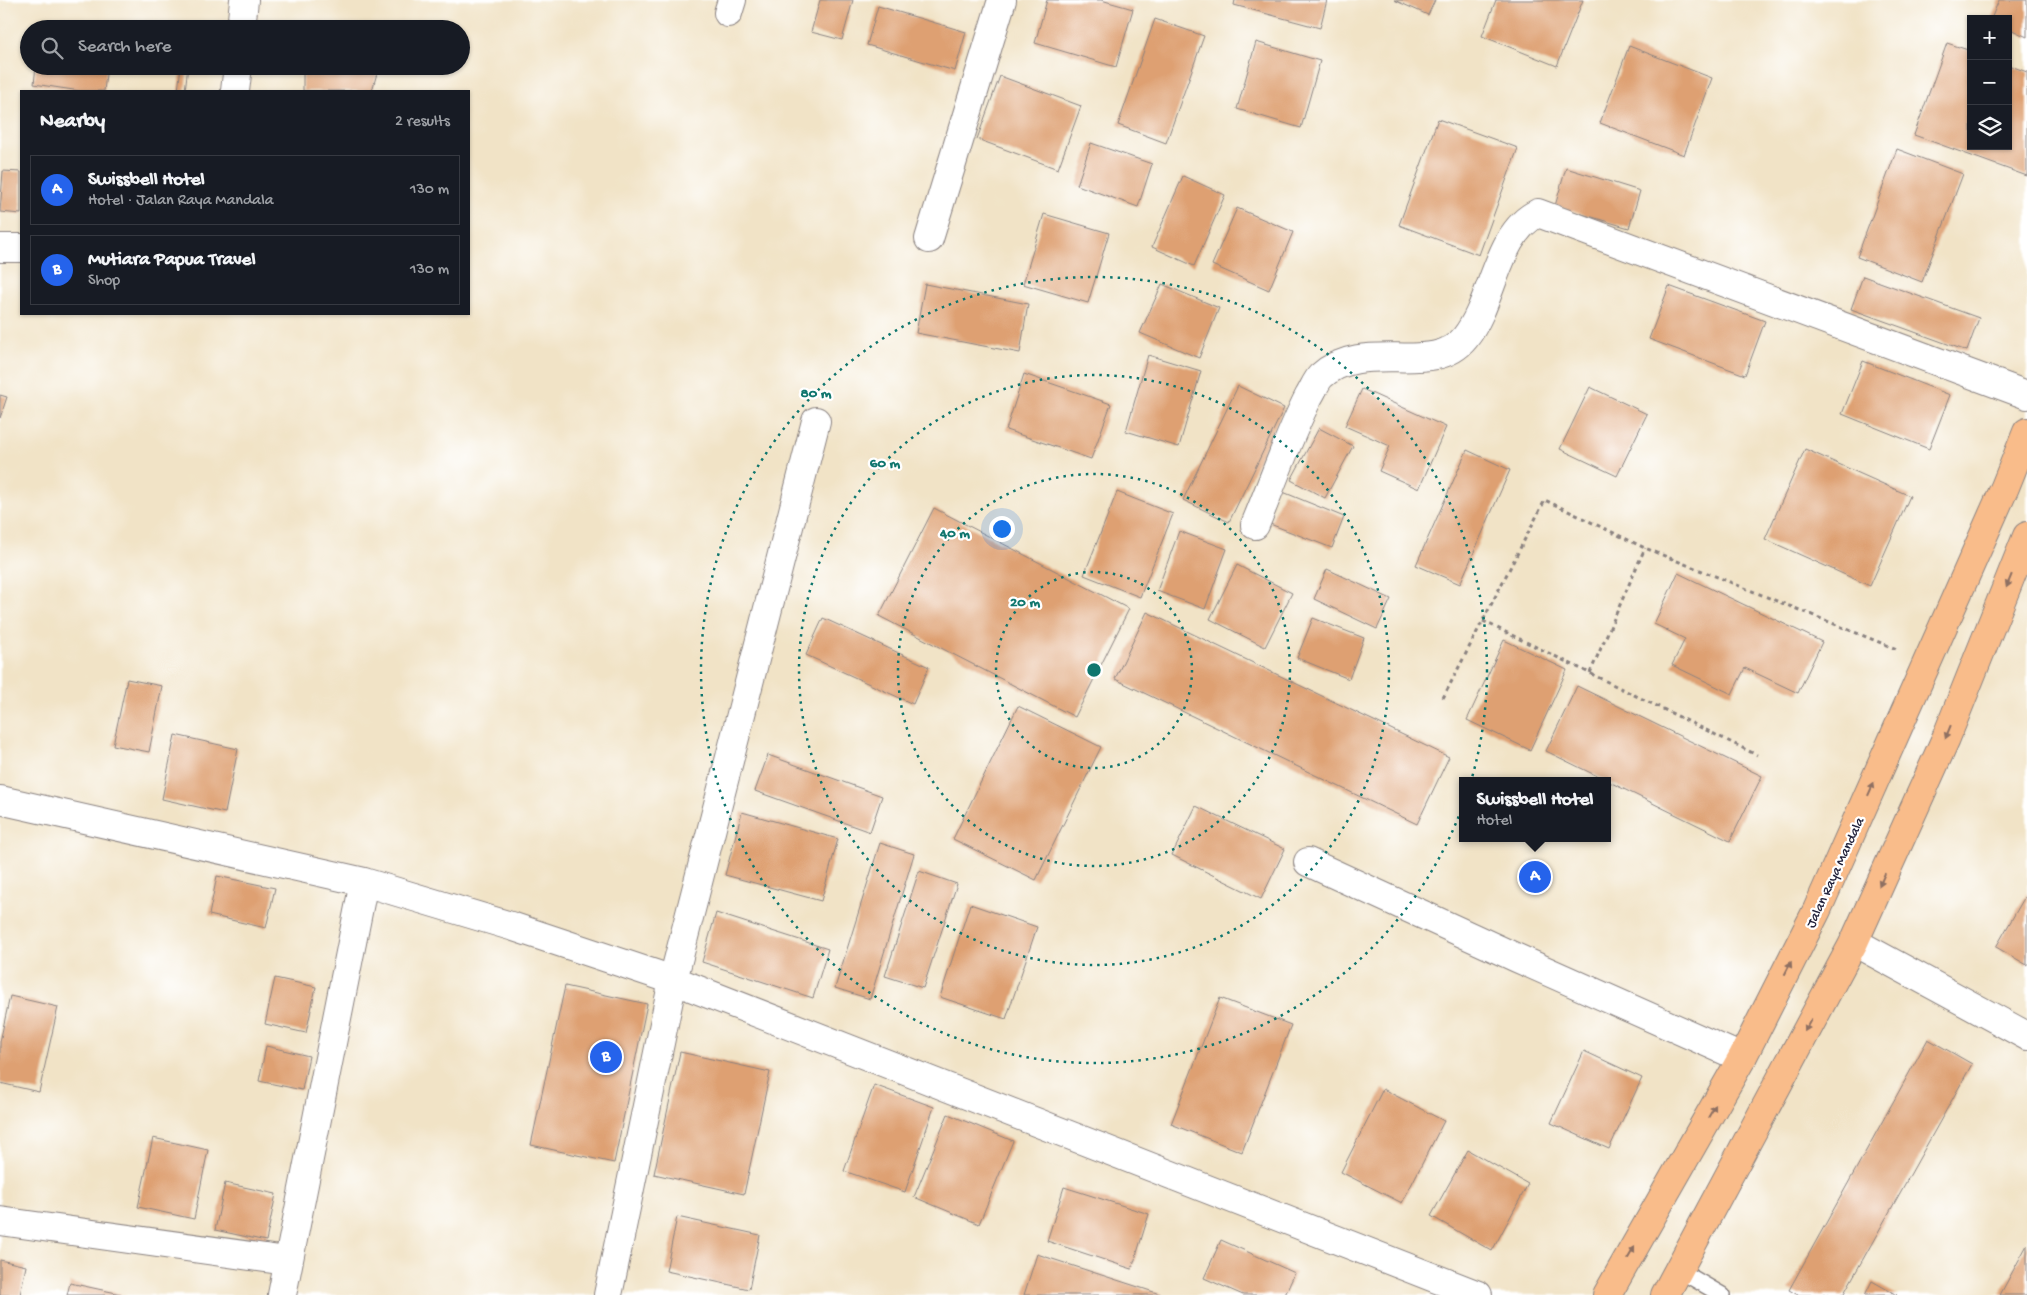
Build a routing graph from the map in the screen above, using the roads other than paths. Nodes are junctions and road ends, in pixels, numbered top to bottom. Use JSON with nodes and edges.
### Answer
{"nodes":[{"id":1,"x":244,"y":0,"type":"edge"},
{"id":2,"x":1002,"y":0,"type":"edge"},
{"id":3,"x":243,"y":20,"type":"edge"},
{"id":4,"x":237,"y":75,"type":"edge"},
{"id":5,"x":235,"y":90,"type":"edge"},
{"id":6,"x":929,"y":240,"type":"dead end"},
{"id":7,"x":0,"y":248,"type":"edge"},
{"id":8,"x":20,"y":248,"type":"edge"},
{"id":9,"x":2027,"y":395,"type":"edge"},
{"id":10,"x":816,"y":421,"type":"dead end"},
{"id":11,"x":2027,"y":432,"type":"edge"},
{"id":12,"x":1255,"y":525,"type":"dead end"},
{"id":13,"x":2027,"y":536,"type":"edge"},
{"id":14,"x":0,"y":800,"type":"edge"},
{"id":15,"x":1308,"y":862,"type":"dead end"},
{"id":16,"x":364,"y":882,"type":"junction"},
{"id":17,"x":1854,"y":942,"type":"junction"},
{"id":18,"x":673,"y":980,"type":"junction"},
{"id":19,"x":2027,"y":1036,"type":"edge"},
{"id":20,"x":1742,"y":1058,"type":"junction"},
{"id":21,"x":0,"y":1221,"type":"edge"},
{"id":22,"x":287,"y":1261,"type":"junction"},
{"id":23,"x":1679,"y":1270,"type":"junction"},
{"id":24,"x":282,"y":1295,"type":"edge"},
{"id":25,"x":608,"y":1295,"type":"edge"},
{"id":26,"x":1478,"y":1295,"type":"edge"},
{"id":27,"x":1607,"y":1295,"type":"edge"},
{"id":28,"x":1665,"y":1295,"type":"edge"},
{"id":29,"x":1722,"y":1295,"type":"edge"}],
"edges":[{"from":1,"to":3,"type":"street"},
{"from":2,"to":6,"type":"street"},
{"from":4,"to":5,"type":"street"},
{"from":7,"to":8,"type":"street"},
{"from":9,"to":12,"type":"street"},
{"from":10,"to":18,"type":"street"},
{"from":20,"to":11,"type":"highway","name":"Jalan Raya Mandala","one_way":true},
{"from":13,"to":17,"type":"highway","one_way":true},
{"from":14,"to":16,"type":"street"},
{"from":15,"to":20,"type":"street"},
{"from":16,"to":18,"type":"street"},
{"from":16,"to":22,"type":"street"},
{"from":17,"to":19,"type":"street"},
{"from":17,"to":23,"type":"highway","one_way":true},
{"from":18,"to":25,"type":"street"},
{"from":18,"to":26,"type":"street"},
{"from":27,"to":20,"type":"highway","name":"Jalan Raya Mandala","one_way":true},
{"from":21,"to":22,"type":"street"},
{"from":22,"to":24,"type":"street"},
{"from":23,"to":28,"type":"highway"},
{"from":23,"to":29,"type":"lane"}]}
